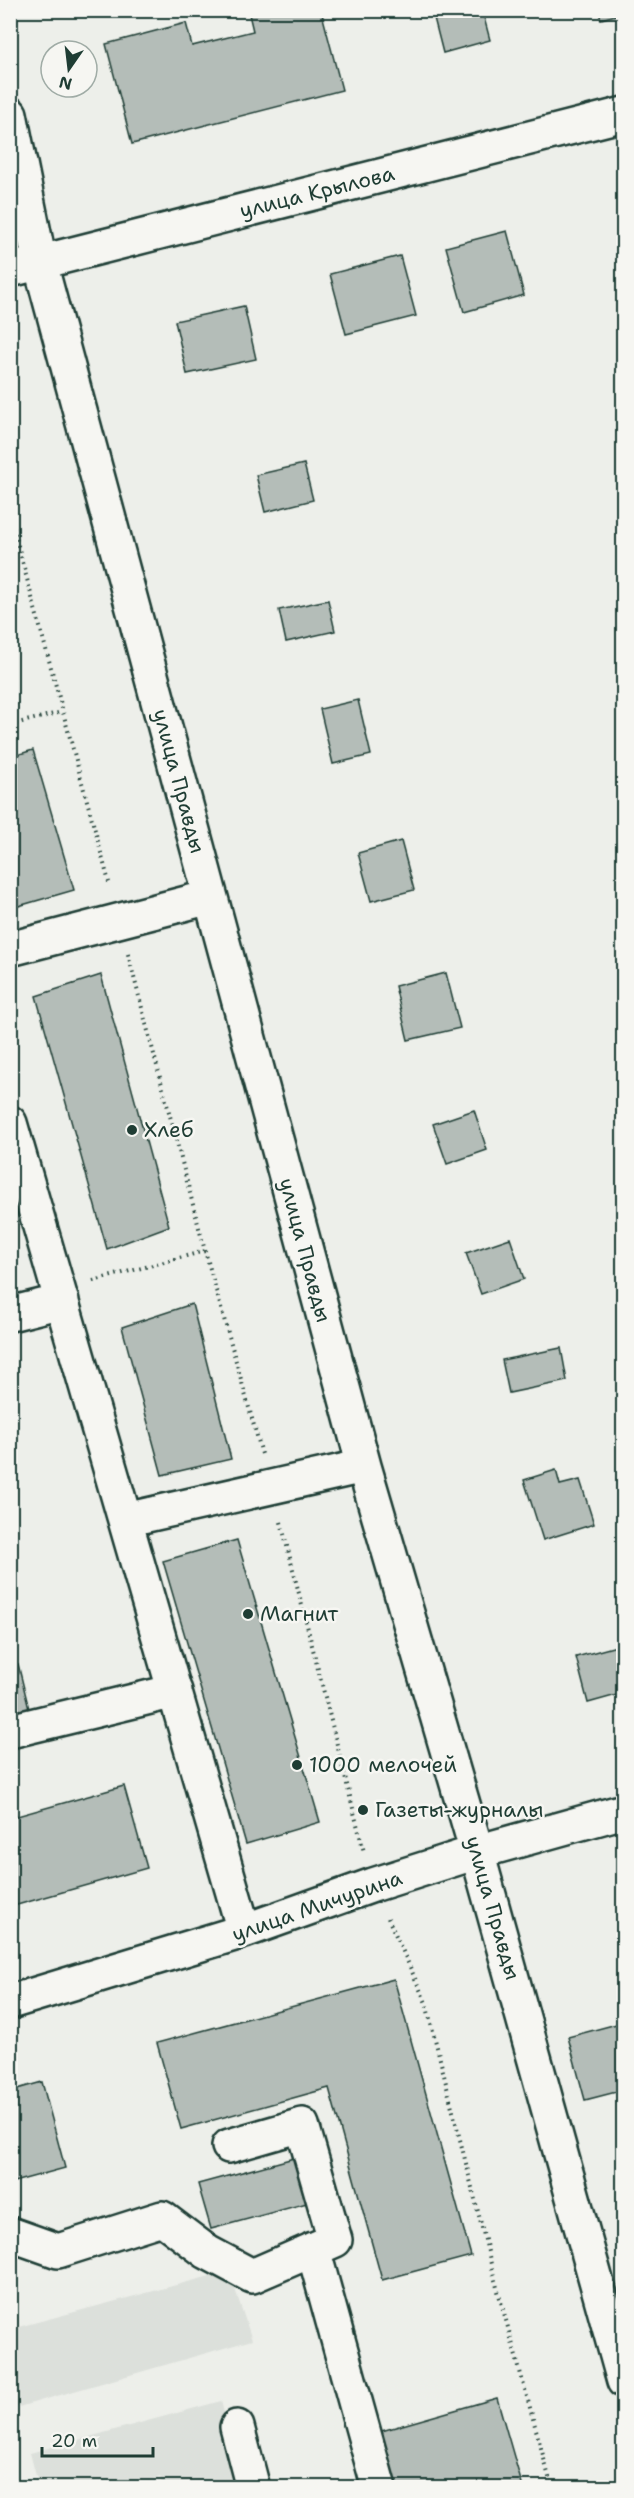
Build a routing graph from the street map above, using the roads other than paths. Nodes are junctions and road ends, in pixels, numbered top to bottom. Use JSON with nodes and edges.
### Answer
{"nodes":[{"id":1,"x":10,"y":114,"type":"edge"},
{"id":2,"x":624,"y":114,"type":"edge"},
{"id":3,"x":26,"y":266,"type":"edge"},
{"id":4,"x":210,"y":897,"type":"junction"},
{"id":5,"x":10,"y":949,"type":"edge"},
{"id":6,"x":10,"y":1123,"type":"edge"},
{"id":7,"x":60,"y":1296,"type":"junction"},
{"id":8,"x":10,"y":1314,"type":"edge"},
{"id":9,"x":364,"y":1466,"type":"junction"},
{"id":10,"x":125,"y":1520,"type":"junction"},
{"id":11,"x":175,"y":1691,"type":"junction"},
{"id":12,"x":10,"y":1731,"type":"edge"},
{"id":13,"x":624,"y":1811,"type":"edge"},
{"id":14,"x":477,"y":1852,"type":"junction"},
{"id":15,"x":244,"y":1931,"type":"junction"},
{"id":16,"x":10,"y":2002,"type":"edge"},
{"id":17,"x":229,"y":2146,"type":"dead end"},
{"id":18,"x":10,"y":2234,"type":"edge"},
{"id":19,"x":313,"y":2249,"type":"junction"},
{"id":20,"x":624,"y":2381,"type":"edge"},
{"id":21,"x":237,"y":2427,"type":"dead end"},
{"id":22,"x":253,"y":2487,"type":"edge"},
{"id":23,"x":379,"y":2487,"type":"edge"}],
"edges":[{"from":1,"to":3,"type":"street","name":"улица Правды"},
{"from":2,"to":3,"type":"street","name":"улица Крылова"},
{"from":3,"to":4,"type":"street","name":"улица Правды"},
{"from":4,"to":5,"type":"street"},
{"from":4,"to":9,"type":"street","name":"улица Правды"},
{"from":6,"to":7,"type":"street"},
{"from":7,"to":8,"type":"street"},
{"from":7,"to":10,"type":"street"},
{"from":9,"to":10,"type":"street"},
{"from":9,"to":14,"type":"street","name":"улица Правды"},
{"from":10,"to":11,"type":"street"},
{"from":11,"to":12,"type":"street"},
{"from":11,"to":15,"type":"street"},
{"from":13,"to":14,"type":"street","name":"улица Мичурина"},
{"from":14,"to":15,"type":"street","name":"улица Мичурина"},
{"from":14,"to":20,"type":"street","name":"улица Правды"},
{"from":15,"to":16,"type":"street","name":"улица Мичурина"},
{"from":17,"to":19,"type":"street"},
{"from":18,"to":19,"type":"street"},
{"from":19,"to":23,"type":"street"},
{"from":21,"to":22,"type":"street"}]}
